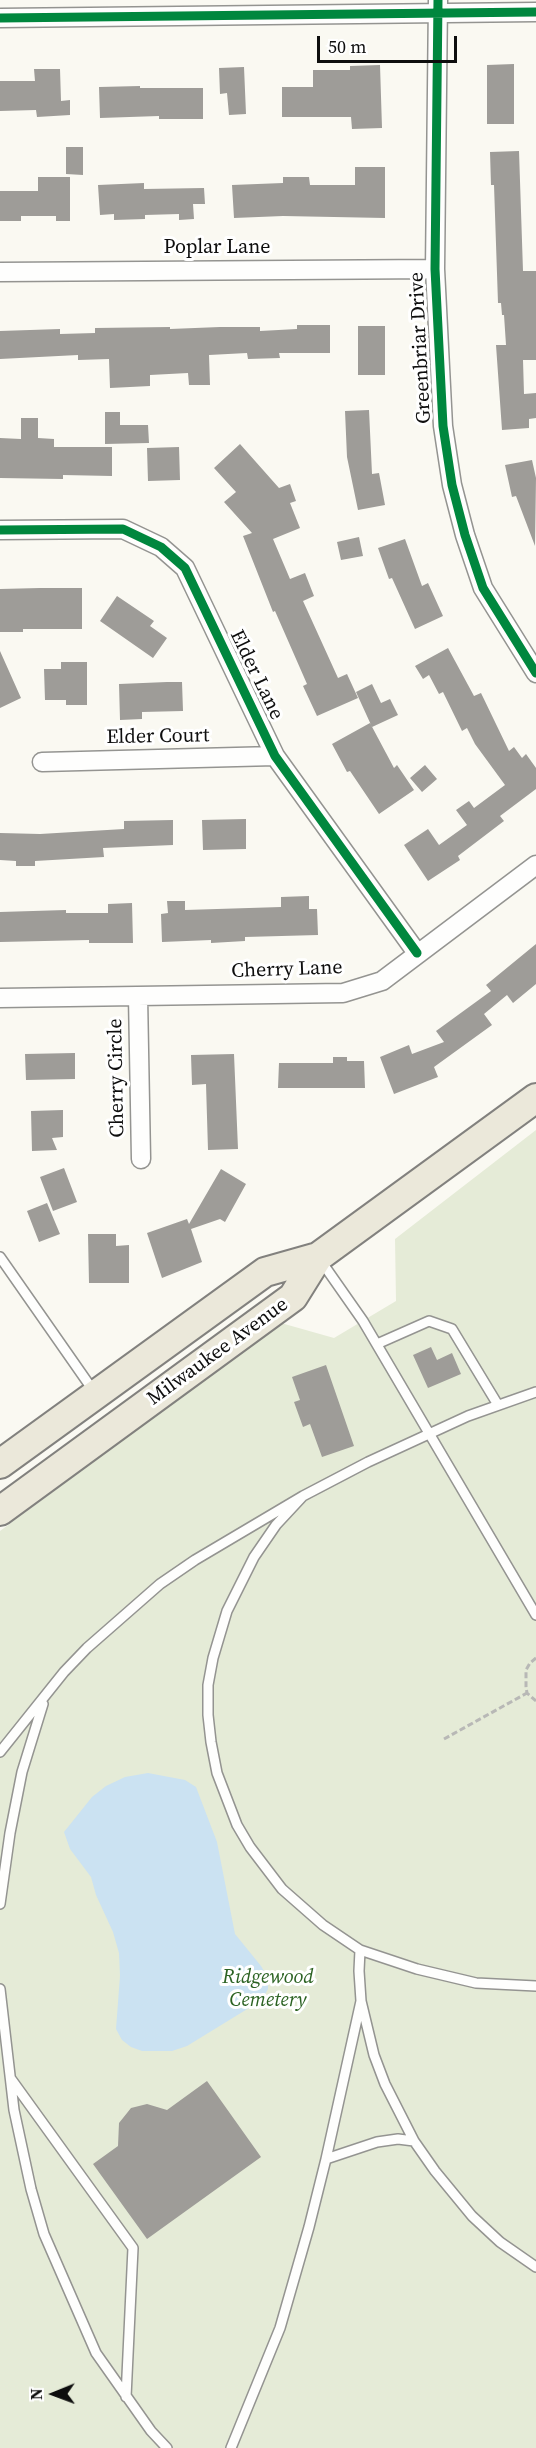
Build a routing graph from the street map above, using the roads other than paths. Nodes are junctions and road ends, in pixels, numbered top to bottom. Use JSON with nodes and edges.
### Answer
{"nodes":[{"id":1,"x":438,"y":7,"type":"edge"},
{"id":2,"x":536,"y":12,"type":"edge"},
{"id":3,"x":0,"y":18,"type":"edge"},
{"id":4,"x":435,"y":269,"type":"junction"},
{"id":5,"x":0,"y":272,"type":"edge"},
{"id":6,"x":0,"y":530,"type":"edge"},
{"id":7,"x":536,"y":674,"type":"edge"},
{"id":8,"x":275,"y":756,"type":"junction"},
{"id":9,"x":42,"y":762,"type":"dead end"},
{"id":10,"x":536,"y":865,"type":"edge"},
{"id":11,"x":417,"y":953,"type":"junction"},
{"id":12,"x":138,"y":996,"type":"junction"},
{"id":13,"x":0,"y":998,"type":"edge"},
{"id":14,"x":536,"y":1098,"type":"edge"},
{"id":15,"x":141,"y":1160,"type":"dead end"},
{"id":16,"x":0,"y":1257,"type":"edge"},
{"id":17,"x":318,"y":1257,"type":"junction"},
{"id":18,"x":377,"y":1344,"type":"junction"},
{"id":19,"x":536,"y":1392,"type":"edge"},
{"id":20,"x":96,"y":1394,"type":"junction"},
{"id":21,"x":498,"y":1405,"type":"junction"},
{"id":22,"x":430,"y":1432,"type":"junction"},
{"id":23,"x":0,"y":1464,"type":"edge"},
{"id":24,"x":303,"y":1496,"type":"junction"},
{"id":25,"x":0,"y":1511,"type":"edge"},
{"id":26,"x":536,"y":1614,"type":"edge"},
{"id":27,"x":46,"y":1696,"type":"junction"},
{"id":28,"x":0,"y":1752,"type":"edge"},
{"id":29,"x":1,"y":1885,"type":"edge"},
{"id":30,"x":0,"y":1904,"type":"edge"},
{"id":31,"x":360,"y":1950,"type":"junction"},
{"id":32,"x":536,"y":1986,"type":"edge"},
{"id":33,"x":0,"y":1989,"type":"edge"},
{"id":34,"x":361,"y":2001,"type":"junction"},
{"id":35,"x":9,"y":2077,"type":"junction"},
{"id":36,"x":414,"y":2141,"type":"junction"},
{"id":37,"x":326,"y":2159,"type":"junction"},
{"id":38,"x":536,"y":2267,"type":"edge"},
{"id":39,"x":126,"y":2397,"type":"junction"},
{"id":40,"x":167,"y":2448,"type":"edge"},
{"id":41,"x":231,"y":2448,"type":"edge"}],
"edges":[{"from":1,"to":2,"type":"street"},
{"from":1,"to":3,"type":"street"},
{"from":1,"to":4,"type":"street","name":"Greenbriar Drive"},
{"from":4,"to":5,"type":"street","name":"Poplar Lane"},
{"from":4,"to":7,"type":"street","name":"Greenbriar Drive"},
{"from":6,"to":8,"type":"street","name":"Elder Lane"},
{"from":8,"to":9,"type":"street","name":"Elder Court"},
{"from":8,"to":11,"type":"street","name":"Elder Lane"},
{"from":10,"to":11,"type":"street","name":"Cherry Lane"},
{"from":11,"to":12,"type":"street","name":"Cherry Lane"},
{"from":12,"to":13,"type":"street","name":"Cherry Lane"},
{"from":12,"to":15,"type":"street","name":"Cherry Circle"},
{"from":14,"to":17,"type":"main road"},
{"from":16,"to":20,"type":"lane"},
{"from":17,"to":18,"type":"lane"},
{"from":17,"to":20,"type":"main road","name":"Milwaukee Avenue"},
{"from":17,"to":25,"type":"main road","name":"Milwaukee Avenue"},
{"from":18,"to":21,"type":"lane"},
{"from":18,"to":22,"type":"lane"},
{"from":19,"to":21,"type":"lane"},
{"from":20,"to":23,"type":"main road","name":"Milwaukee Avenue"},
{"from":21,"to":22,"type":"lane"},
{"from":22,"to":24,"type":"lane"},
{"from":22,"to":26,"type":"lane"},
{"from":24,"to":27,"type":"lane"},
{"from":24,"to":31,"type":"lane"},
{"from":27,"to":28,"type":"lane"},
{"from":27,"to":29,"type":"lane"},
{"from":29,"to":30,"type":"lane"},
{"from":31,"to":32,"type":"lane"},
{"from":31,"to":34,"type":"lane"},
{"from":33,"to":35,"type":"lane"},
{"from":34,"to":36,"type":"lane"},
{"from":34,"to":37,"type":"lane"},
{"from":35,"to":39,"type":"lane"},
{"from":35,"to":39,"type":"lane"},
{"from":36,"to":37,"type":"lane"},
{"from":36,"to":38,"type":"lane"},
{"from":37,"to":41,"type":"lane"},
{"from":39,"to":40,"type":"lane"}]}
